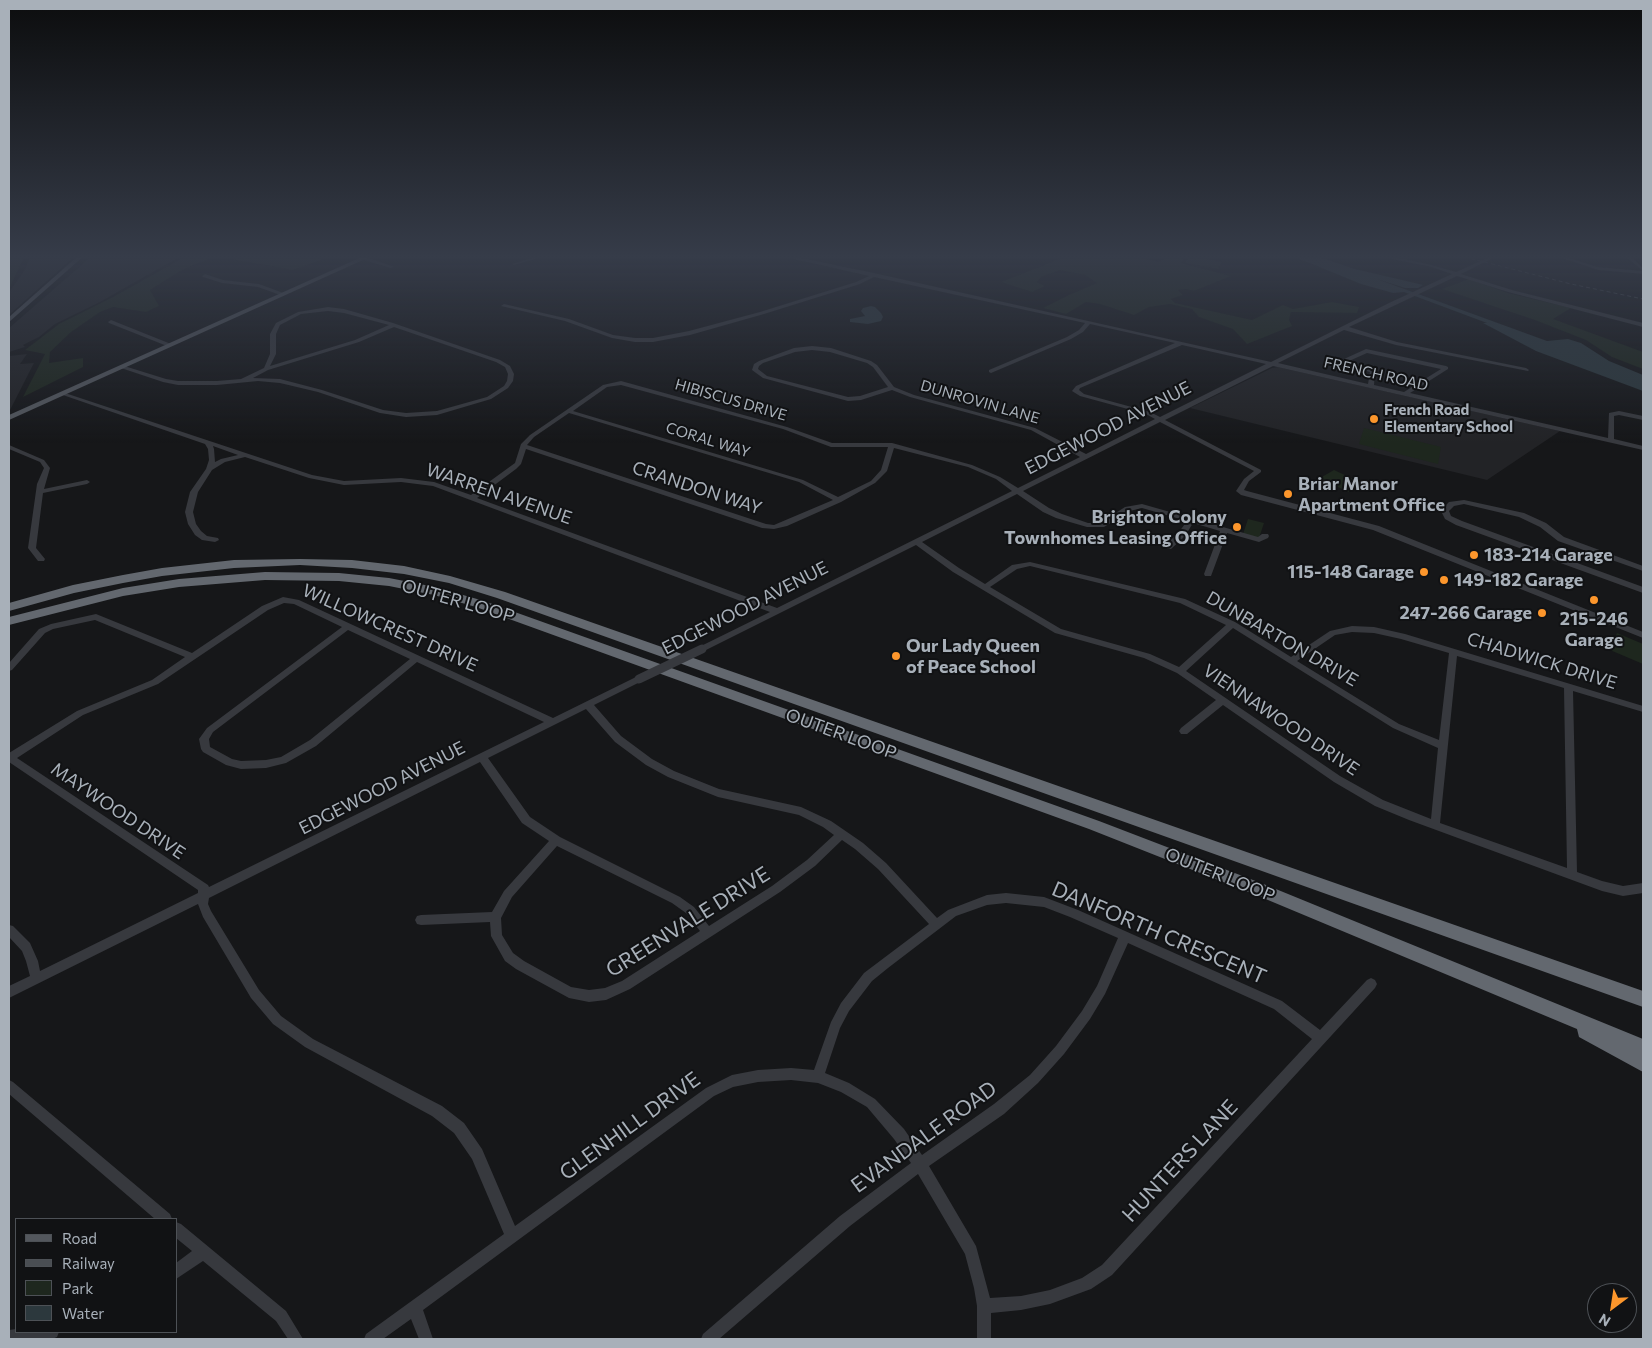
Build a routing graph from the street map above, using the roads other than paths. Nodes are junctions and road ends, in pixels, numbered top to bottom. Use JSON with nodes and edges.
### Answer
{"nodes":[{"id":1,"x":231,"y":318,"type":"edge"},
{"id":2,"x":288,"y":318,"type":"edge"},
{"id":3,"x":368,"y":318,"type":"edge"},
{"id":4,"x":558,"y":318,"type":"edge"},
{"id":5,"x":747,"y":318,"type":"edge"},
{"id":6,"x":1071,"y":318,"type":"edge"},
{"id":7,"x":1365,"y":318,"type":"edge"},
{"id":8,"x":1615,"y":318,"type":"edge"},
{"id":9,"x":111,"y":322,"type":"dead end"},
{"id":10,"x":1090,"y":322,"type":"junction"},
{"id":11,"x":394,"y":325,"type":"junction"},
{"id":12,"x":1643,"y":325,"type":"edge"},
{"id":13,"x":1345,"y":328,"type":"junction"},
{"id":14,"x":1181,"y":343,"type":"junction"},
{"id":15,"x":169,"y":346,"type":"junction"},
{"id":16,"x":1273,"y":364,"type":"junction"},
{"id":17,"x":122,"y":367,"type":"junction"},
{"id":18,"x":266,"y":370,"type":"junction"},
{"id":19,"x":991,"y":370,"type":"dead end"},
{"id":20,"x":1526,"y":370,"type":"dead end"},
{"id":21,"x":242,"y":380,"type":"junction"},
{"id":22,"x":269,"y":380,"type":"junction"},
{"id":23,"x":1371,"y":386,"type":"junction"},
{"id":24,"x":892,"y":388,"type":"junction"},
{"id":25,"x":63,"y":394,"type":"junction"},
{"id":26,"x":1405,"y":394,"type":"junction"},
{"id":27,"x":568,"y":411,"type":"junction"},
{"id":28,"x":9,"y":418,"type":"edge"},
{"id":29,"x":1643,"y":418,"type":"edge"},
{"id":30,"x":1160,"y":420,"type":"junction"},
{"id":31,"x":1611,"y":441,"type":"junction"},
{"id":32,"x":207,"y":442,"type":"junction"},
{"id":33,"x":892,"y":445,"type":"junction"},
{"id":34,"x":523,"y":446,"type":"junction"},
{"id":35,"x":9,"y":447,"type":"edge"},
{"id":36,"x":1643,"y":448,"type":"edge"},
{"id":37,"x":246,"y":456,"type":"junction"},
{"id":38,"x":1086,"y":457,"type":"junction"},
{"id":39,"x":209,"y":469,"type":"junction"},
{"id":40,"x":87,"y":482,"type":"dead end"},
{"id":41,"x":40,"y":492,"type":"junction"},
{"id":42,"x":1017,"y":492,"type":"junction"},
{"id":43,"x":472,"y":498,"type":"junction"},
{"id":44,"x":838,"y":500,"type":"junction"},
{"id":45,"x":1192,"y":520,"type":"junction"},
{"id":46,"x":1224,"y":530,"type":"junction"},
{"id":47,"x":1265,"y":536,"type":"dead end"},
{"id":48,"x":214,"y":540,"type":"dead end"},
{"id":49,"x":916,"y":541,"type":"junction"},
{"id":50,"x":1168,"y":547,"type":"dead end"},
{"id":51,"x":41,"y":559,"type":"dead end"},
{"id":52,"x":1643,"y":569,"type":"edge"},
{"id":53,"x":1208,"y":574,"type":"dead end"},
{"id":54,"x":985,"y":588,"type":"junction"},
{"id":55,"x":73,"y":589,"type":"junction"},
{"id":56,"x":1643,"y":590,"type":"edge"},
{"id":57,"x":9,"y":602,"type":"edge"},
{"id":58,"x":9,"y":607,"type":"edge"},
{"id":59,"x":776,"y":611,"type":"junction"},
{"id":60,"x":9,"y":621,"type":"edge"},
{"id":61,"x":1232,"y":624,"type":"junction"},
{"id":62,"x":348,"y":626,"type":"junction"},
{"id":63,"x":1643,"y":635,"type":"edge"},
{"id":64,"x":1453,"y":651,"type":"junction"},
{"id":65,"x":193,"y":657,"type":"junction"},
{"id":66,"x":417,"y":658,"type":"junction"},
{"id":67,"x":1292,"y":660,"type":"junction"},
{"id":68,"x":9,"y":668,"type":"edge"},
{"id":69,"x":1180,"y":671,"type":"junction"},
{"id":70,"x":1568,"y":686,"type":"junction"},
{"id":71,"x":1222,"y":700,"type":"junction"},
{"id":72,"x":588,"y":704,"type":"junction"},
{"id":73,"x":1643,"y":709,"type":"edge"},
{"id":74,"x":553,"y":722,"type":"junction"},
{"id":75,"x":1184,"y":731,"type":"dead end"},
{"id":76,"x":1444,"y":746,"type":"junction"},
{"id":77,"x":9,"y":757,"type":"edge"},
{"id":78,"x":482,"y":757,"type":"junction"},
{"id":79,"x":1435,"y":825,"type":"junction"},
{"id":80,"x":842,"y":835,"type":"junction"},
{"id":81,"x":556,"y":840,"type":"junction"},
{"id":82,"x":1572,"y":875,"type":"junction"},
{"id":83,"x":1643,"y":888,"type":"edge"},
{"id":84,"x":205,"y":895,"type":"junction"},
{"id":85,"x":495,"y":917,"type":"junction"},
{"id":86,"x":421,"y":920,"type":"dead end"},
{"id":87,"x":936,"y":924,"type":"junction"},
{"id":88,"x":9,"y":930,"type":"edge"},
{"id":89,"x":708,"y":933,"type":"junction"},
{"id":90,"x":1125,"y":936,"type":"junction"},
{"id":91,"x":36,"y":978,"type":"junction"},
{"id":92,"x":1371,"y":984,"type":"dead end"},
{"id":93,"x":1619,"y":990,"type":"junction"},
{"id":94,"x":9,"y":992,"type":"edge"},
{"id":95,"x":1643,"y":994,"type":"edge"},
{"id":96,"x":1643,"y":999,"type":"edge"},
{"id":97,"x":1557,"y":1013,"type":"junction"},
{"id":98,"x":1321,"y":1038,"type":"junction"},
{"id":99,"x":1643,"y":1048,"type":"edge"},
{"id":100,"x":1643,"y":1063,"type":"edge"},
{"id":101,"x":818,"y":1077,"type":"junction"},
{"id":102,"x":9,"y":1086,"type":"edge"},
{"id":103,"x":920,"y":1164,"type":"junction"},
{"id":104,"x":164,"y":1218,"type":"edge"},
{"id":105,"x":178,"y":1231,"type":"edge"},
{"id":106,"x":512,"y":1236,"type":"junction"},
{"id":107,"x":203,"y":1252,"type":"junction"},
{"id":108,"x":178,"y":1271,"type":"edge"},
{"id":109,"x":984,"y":1306,"type":"junction"},
{"id":110,"x":415,"y":1309,"type":"junction"},
{"id":111,"x":43,"y":1333,"type":"edge"},
{"id":112,"x":9,"y":1337,"type":"edge"},
{"id":113,"x":296,"y":1339,"type":"edge"},
{"id":114,"x":371,"y":1339,"type":"edge"},
{"id":115,"x":426,"y":1339,"type":"edge"},
{"id":116,"x":708,"y":1339,"type":"edge"},
{"id":117,"x":984,"y":1339,"type":"edge"}],
"edges":[{"from":1,"to":15,"type":"main road"},
{"from":2,"to":18,"type":"street"},
{"from":3,"to":11,"type":"street"},
{"from":4,"to":5,"type":"street"},
{"from":6,"to":10,"type":"street","name":"FRENCH ROAD"},
{"from":7,"to":13,"type":"street","name":"EDGEWOOD AVENUE"},
{"from":8,"to":12,"type":"street"},
{"from":9,"to":15,"type":"street"},
{"from":10,"to":14,"type":"street","name":"FRENCH ROAD"},
{"from":10,"to":19,"type":"street"},
{"from":11,"to":18,"type":"street"},
{"from":11,"to":22,"type":"street"},
{"from":13,"to":16,"type":"street","name":"EDGEWOOD AVENUE"},
{"from":13,"to":20,"type":"street"},
{"from":14,"to":16,"type":"street","name":"FRENCH ROAD"},
{"from":14,"to":30,"type":"street"},
{"from":15,"to":17,"type":"main road"},
{"from":16,"to":23,"type":"street","name":"FRENCH ROAD"},
{"from":16,"to":30,"type":"street","name":"EDGEWOOD AVENUE"},
{"from":17,"to":21,"type":"street"},
{"from":17,"to":25,"type":"main road"},
{"from":18,"to":21,"type":"street"},
{"from":18,"to":22,"type":"street"},
{"from":21,"to":22,"type":"street"},
{"from":23,"to":26,"type":"street","name":"FRENCH ROAD"},
{"from":23,"to":26,"type":"street"},
{"from":24,"to":24,"type":"street"},
{"from":24,"to":38,"type":"street","name":"DUNROVIN LANE"},
{"from":25,"to":28,"type":"main road"},
{"from":25,"to":32,"type":"street","name":"WARREN AVENUE"},
{"from":26,"to":31,"type":"street","name":"FRENCH ROAD"},
{"from":27,"to":33,"type":"street","name":"HIBISCUS DRIVE"},
{"from":27,"to":34,"type":"street","name":"HIBISCUS DRIVE"},
{"from":27,"to":44,"type":"street","name":"CORAL WAY"},
{"from":29,"to":31,"type":"street"},
{"from":30,"to":38,"type":"street","name":"EDGEWOOD AVENUE"},
{"from":30,"to":63,"type":"street"},
{"from":31,"to":36,"type":"street","name":"FRENCH ROAD"},
{"from":32,"to":37,"type":"street","name":"WARREN AVENUE"},
{"from":32,"to":39,"type":"street"},
{"from":33,"to":42,"type":"street","name":"HIBISCUS DRIVE"},
{"from":33,"to":44,"type":"street","name":"CRANDON WAY"},
{"from":34,"to":43,"type":"street","name":"HIBISCUS DRIVE"},
{"from":34,"to":44,"type":"street","name":"CRANDON WAY"},
{"from":35,"to":41,"type":"street"},
{"from":37,"to":39,"type":"street"},
{"from":37,"to":43,"type":"street","name":"WARREN AVENUE"},
{"from":38,"to":42,"type":"street","name":"EDGEWOOD AVENUE"},
{"from":39,"to":48,"type":"street"},
{"from":40,"to":41,"type":"street"},
{"from":41,"to":51,"type":"street"},
{"from":42,"to":45,"type":"street","name":"HIBISCUS DRIVE"},
{"from":42,"to":49,"type":"street","name":"EDGEWOOD AVENUE"},
{"from":43,"to":59,"type":"street","name":"WARREN AVENUE"},
{"from":45,"to":46,"type":"street","name":"HIBISCUS DRIVE"},
{"from":45,"to":50,"type":"street"},
{"from":46,"to":47,"type":"street"},
{"from":46,"to":53,"type":"street"},
{"from":49,"to":54,"type":"street","name":"VIENNAWOOD DRIVE"},
{"from":49,"to":59,"type":"street","name":"EDGEWOOD AVENUE"},
{"from":52,"to":56,"type":"street"},
{"from":54,"to":61,"type":"street","name":"DUNBARTON DRIVE"},
{"from":54,"to":69,"type":"street","name":"VIENNAWOOD DRIVE"},
{"from":55,"to":57,"type":"highway"},
{"from":55,"to":58,"type":"highway","name":"OUTER LOOP"},
{"from":55,"to":93,"type":"highway","name":"OUTER LOOP"},
{"from":59,"to":72,"type":"street","name":"EDGEWOOD AVENUE","bridge":true},
{"from":60,"to":97,"type":"highway","name":"OUTER LOOP"},
{"from":61,"to":67,"type":"street","name":"DUNBARTON DRIVE"},
{"from":61,"to":69,"type":"street"},
{"from":62,"to":65,"type":"street","name":"WILLOWCREST DRIVE"},
{"from":62,"to":66,"type":"street","name":"WILLOWCREST DRIVE"},
{"from":62,"to":66,"type":"street"},
{"from":64,"to":67,"type":"street","name":"CHADWICK DRIVE"},
{"from":64,"to":70,"type":"street","name":"CHADWICK DRIVE"},
{"from":64,"to":76,"type":"street"},
{"from":65,"to":68,"type":"street"},
{"from":65,"to":77,"type":"street","name":"WILLOWCREST DRIVE"},
{"from":66,"to":74,"type":"street","name":"WILLOWCREST DRIVE"},
{"from":67,"to":76,"type":"street","name":"DUNBARTON DRIVE"},
{"from":69,"to":71,"type":"street","name":"VIENNAWOOD DRIVE"},
{"from":70,"to":73,"type":"street","name":"CHADWICK DRIVE"},
{"from":70,"to":82,"type":"street"},
{"from":71,"to":75,"type":"street"},
{"from":71,"to":79,"type":"street","name":"VIENNAWOOD DRIVE"},
{"from":72,"to":74,"type":"street","name":"EDGEWOOD AVENUE"},
{"from":72,"to":80,"type":"street"},
{"from":74,"to":78,"type":"street","name":"EDGEWOOD AVENUE"},
{"from":76,"to":79,"type":"street"},
{"from":77,"to":84,"type":"street","name":"MAYWOOD DRIVE"},
{"from":78,"to":81,"type":"street"},
{"from":78,"to":84,"type":"street","name":"EDGEWOOD AVENUE"},
{"from":79,"to":82,"type":"street","name":"VIENNAWOOD DRIVE"},
{"from":80,"to":87,"type":"street"},
{"from":80,"to":89,"type":"street","name":"GREENVALE DRIVE"},
{"from":81,"to":85,"type":"street"},
{"from":81,"to":89,"type":"street"},
{"from":82,"to":83,"type":"street","name":"VIENNAWOOD DRIVE"},
{"from":84,"to":91,"type":"street","name":"EDGEWOOD AVENUE"},
{"from":84,"to":106,"type":"street"},
{"from":85,"to":86,"type":"street"},
{"from":85,"to":89,"type":"street","name":"GREENVALE DRIVE"},
{"from":87,"to":90,"type":"street","name":"DANFORTH CRESCENT"},
{"from":87,"to":101,"type":"street","name":"DANFORTH CRESCENT"},
{"from":88,"to":91,"type":"street"},
{"from":90,"to":98,"type":"street","name":"DANFORTH CRESCENT"},
{"from":90,"to":103,"type":"street","name":"EVANDALE ROAD"},
{"from":91,"to":94,"type":"street","name":"EDGEWOOD AVENUE"},
{"from":92,"to":98,"type":"street","name":"HUNTERS LANE"},
{"from":93,"to":95,"type":"highway"},
{"from":93,"to":96,"type":"highway","name":"OUTER LOOP"},
{"from":97,"to":99,"type":"highway","name":"OUTER LOOP"},
{"from":97,"to":100,"type":"highway"},
{"from":98,"to":109,"type":"street","name":"HUNTERS LANE"},
{"from":101,"to":103,"type":"street","name":"GLENHILL DRIVE"},
{"from":101,"to":106,"type":"street","name":"GLENHILL DRIVE"},
{"from":102,"to":104,"type":"street"},
{"from":103,"to":109,"type":"street","name":"GLENHILL DRIVE"},
{"from":103,"to":116,"type":"street","name":"EVANDALE ROAD"},
{"from":105,"to":107,"type":"street"},
{"from":106,"to":110,"type":"street","name":"GLENHILL DRIVE"},
{"from":107,"to":108,"type":"street"},
{"from":107,"to":113,"type":"street"},
{"from":109,"to":117,"type":"street","name":"GLENHILL DRIVE"},
{"from":110,"to":114,"type":"street","name":"GLENHILL DRIVE"},
{"from":110,"to":115,"type":"street"},
{"from":111,"to":112,"type":"street"}]}
